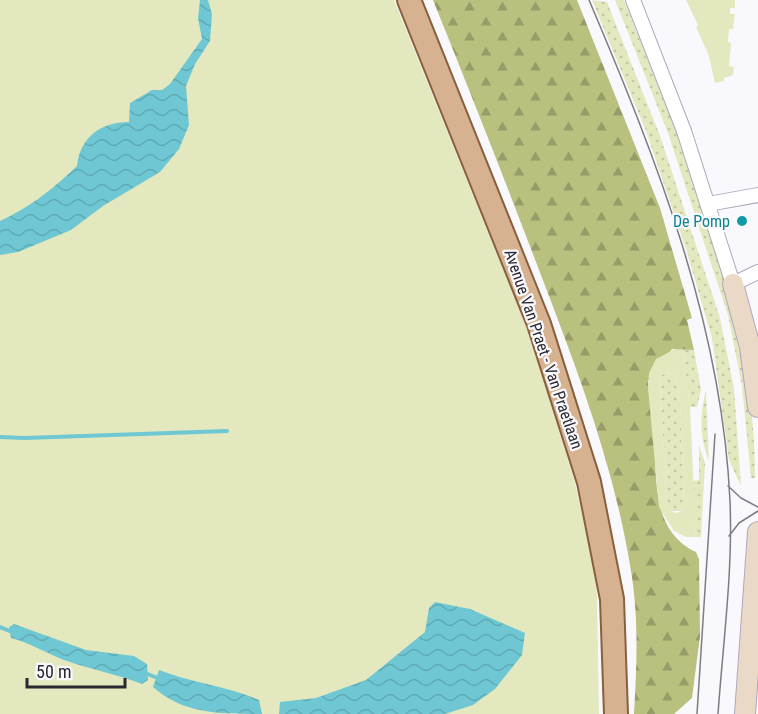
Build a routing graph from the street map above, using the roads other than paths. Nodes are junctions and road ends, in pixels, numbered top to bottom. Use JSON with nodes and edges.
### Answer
{"nodes":[{"id":1,"x":409,"y":0,"type":"edge"},
{"id":2,"x":633,"y":0,"type":"edge"},
{"id":3,"x":758,"y":195,"type":"edge"},
{"id":4,"x":708,"y":204,"type":"junction"},
{"id":5,"x":758,"y":272,"type":"edge"},
{"id":6,"x":733,"y":284,"type":"junction"},
{"id":7,"x":758,"y":407,"type":"edge"},
{"id":8,"x":758,"y":532,"type":"edge"},
{"id":9,"x":616,"y":714,"type":"edge"},
{"id":10,"x":745,"y":714,"type":"edge"}],
"edges":[{"from":1,"to":9,"type":"main road","name":"Avenue Van Praet - Van Praetlaan"},
{"from":2,"to":4,"type":"street"},
{"from":3,"to":4,"type":"street"},
{"from":4,"to":6,"type":"street"},
{"from":5,"to":6,"type":"street"},
{"from":6,"to":7,"type":"street"},
{"from":8,"to":10,"type":"street"}]}
